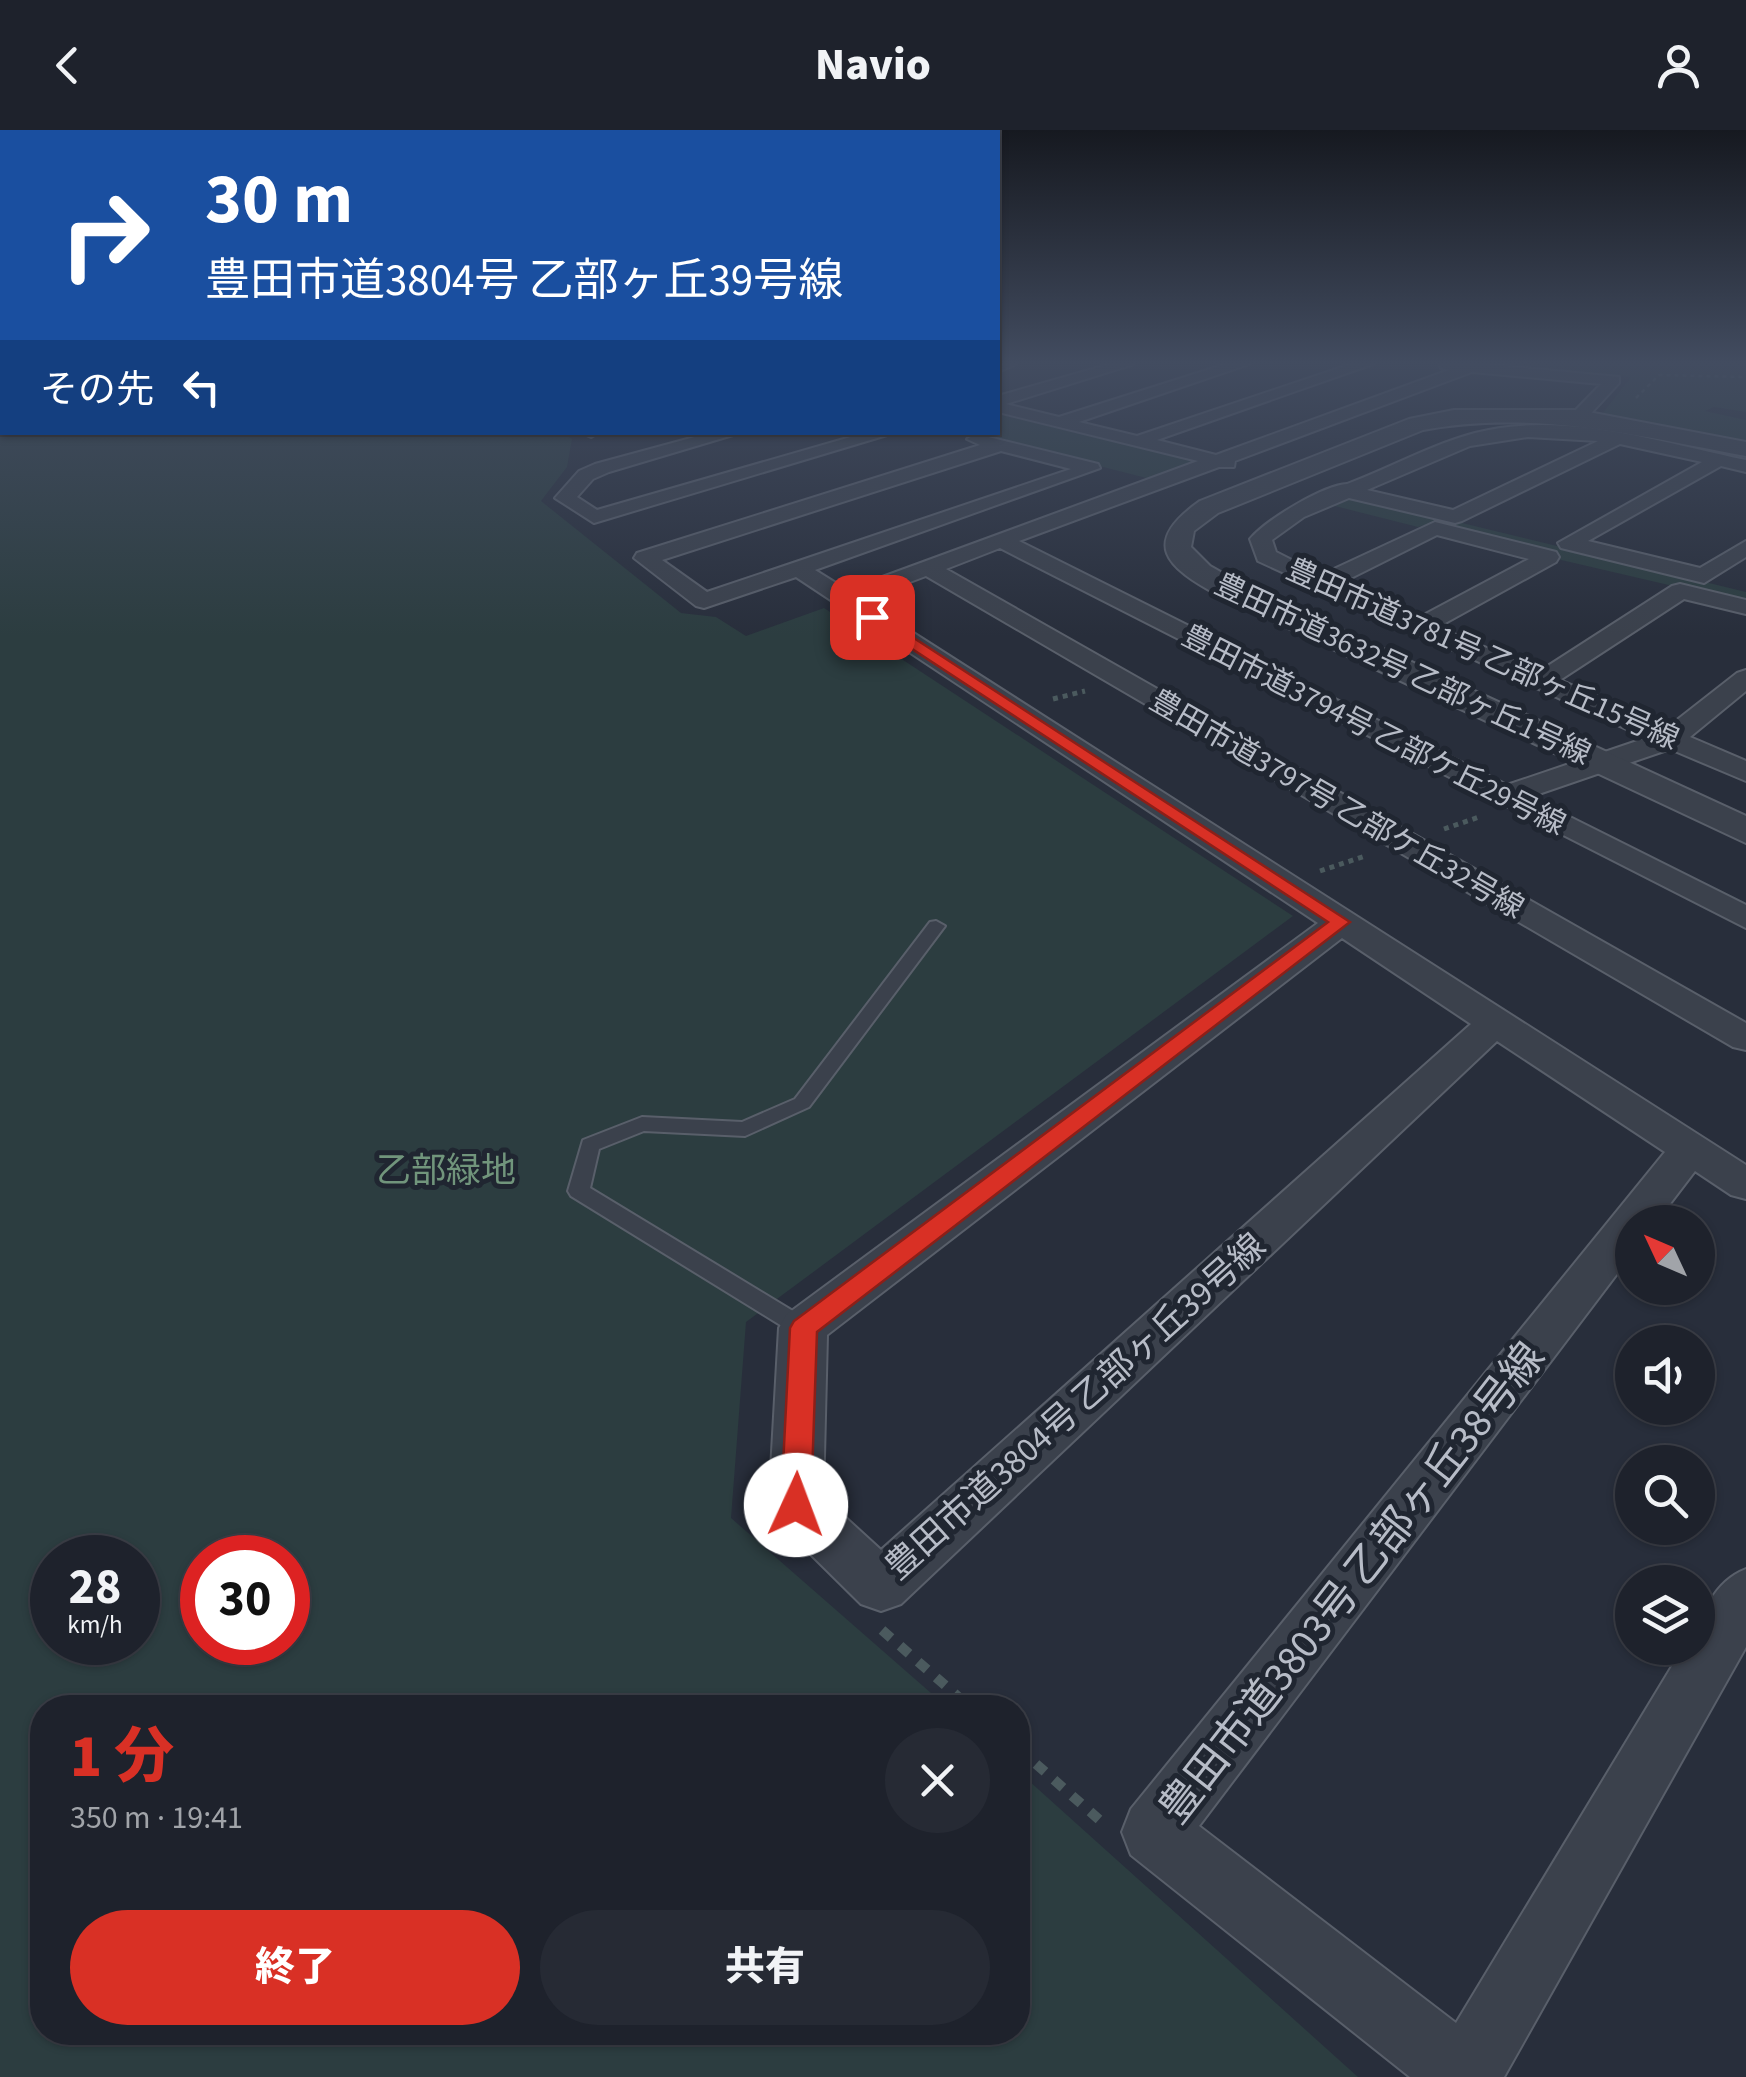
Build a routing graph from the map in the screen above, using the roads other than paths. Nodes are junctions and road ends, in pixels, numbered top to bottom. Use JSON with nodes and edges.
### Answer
{"nodes":[{"id":1,"x":651,"y":455,"type":"edge"},
{"id":2,"x":810,"y":455,"type":"edge"},
{"id":3,"x":969,"y":455,"type":"edge"},
{"id":4,"x":1039,"y":455,"type":"edge"},
{"id":5,"x":1193,"y":455,"type":"edge"},
{"id":6,"x":1241,"y":455,"type":"edge"},
{"id":7,"x":1341,"y":455,"type":"edge"},
{"id":8,"x":1436,"y":455,"type":"edge"},
{"id":9,"x":1584,"y":455,"type":"edge"},
{"id":10,"x":1691,"y":455,"type":"edge"},
{"id":11,"x":1717,"y":460,"type":"junction"},
{"id":12,"x":1222,"y":462,"type":"junction"},
{"id":13,"x":1746,"y":466,"type":"edge"},
{"id":14,"x":1277,"y":479,"type":"junction"},
{"id":15,"x":1347,"y":492,"type":"junction"},
{"id":16,"x":1002,"y":542,"type":"junction"},
{"id":17,"x":1746,"y":547,"type":"edge"},
{"id":18,"x":928,"y":568,"type":"junction"},
{"id":19,"x":800,"y":570,"type":"junction"},
{"id":20,"x":1321,"y":584,"type":"junction"},
{"id":21,"x":844,"y":599,"type":"junction"},
{"id":22,"x":1746,"y":606,"type":"edge"},
{"id":23,"x":1420,"y":627,"type":"junction"},
{"id":24,"x":1746,"y":678,"type":"edge"},
{"id":25,"x":1542,"y":682,"type":"junction"},
{"id":26,"x":1670,"y":739,"type":"junction"},
{"id":27,"x":1601,"y":763,"type":"junction"},
{"id":28,"x":1746,"y":772,"type":"edge"},
{"id":29,"x":1511,"y":799,"type":"junction"},
{"id":30,"x":1746,"y":831,"type":"edge"},
{"id":31,"x":1746,"y":918,"type":"edge"},
{"id":32,"x":1341,"y":922,"type":"junction"},
{"id":33,"x":936,"y":926,"type":"dead end"},
{"id":34,"x":1495,"y":1022,"type":"junction"},
{"id":35,"x":1746,"y":1039,"type":"edge"},
{"id":36,"x":1690,"y":1149,"type":"junction"},
{"id":37,"x":1746,"y":1186,"type":"edge"},
{"id":38,"x":803,"y":1328,"type":"junction"},
{"id":39,"x":1746,"y":1594,"type":"edge"}],
"edges":[{"from":1,"to":2,"type":"street"},
{"from":3,"to":19,"type":"street"},
{"from":4,"to":19,"type":"street"},
{"from":5,"to":12,"type":"street"},
{"from":6,"to":12,"type":"street"},
{"from":7,"to":14,"type":"street","name":"豊田市道3632号 乙部ヶ丘1号線"},
{"from":8,"to":15,"type":"street","name":"豊田市道3781号 乙部ヶ丘15号線"},
{"from":9,"to":15,"type":"street"},
{"from":10,"to":11,"type":"street","name":"豊田市道3781号 乙部ヶ丘15号線"},
{"from":11,"to":13,"type":"street","name":"豊田市道3781号 乙部ヶ丘15号線"},
{"from":11,"to":17,"type":"street"},
{"from":12,"to":14,"type":"street"},
{"from":12,"to":16,"type":"street"},
{"from":14,"to":15,"type":"street"},
{"from":14,"to":27,"type":"street","name":"豊田市道3632号 乙部ヶ丘1号線"},
{"from":15,"to":20,"type":"street","name":"豊田市道3781号 乙部ヶ丘15号線"},
{"from":16,"to":18,"type":"street"},
{"from":16,"to":29,"type":"street","name":"豊田市道3794号 乙部ケ丘29号線"},
{"from":18,"to":21,"type":"street"},
{"from":18,"to":35,"type":"street","name":"豊田市道3797号 乙部ケ丘32号線"},
{"from":19,"to":21,"type":"street"},
{"from":20,"to":23,"type":"street","name":"豊田市道3781号 乙部ヶ丘15号線"},
{"from":20,"to":23,"type":"street"},
{"from":21,"to":32,"type":"street"},
{"from":22,"to":25,"type":"street"},
{"from":23,"to":25,"type":"street","name":"豊田市道3781号 乙部ヶ丘15号線"},
{"from":24,"to":26,"type":"street"},
{"from":25,"to":26,"type":"street","name":"豊田市道3781号 乙部ヶ丘15号線"},
{"from":26,"to":27,"type":"street"},
{"from":26,"to":28,"type":"street","name":"豊田市道3781号 乙部ヶ丘15号線"},
{"from":27,"to":29,"type":"street"},
{"from":27,"to":30,"type":"street","name":"豊田市道3632号 乙部ヶ丘1号線"},
{"from":29,"to":31,"type":"street","name":"豊田市道3794号 乙部ケ丘29号線"},
{"from":32,"to":34,"type":"street"},
{"from":32,"to":38,"type":"street"},
{"from":33,"to":38,"type":"lane"},
{"from":34,"to":36,"type":"street"},
{"from":34,"to":38,"type":"street","name":"豊田市道3804号 乙部ヶ丘39号線"},
{"from":36,"to":37,"type":"street"},
{"from":36,"to":39,"type":"street","name":"豊田市道3803号 乙部ヶ丘38号線"}]}
